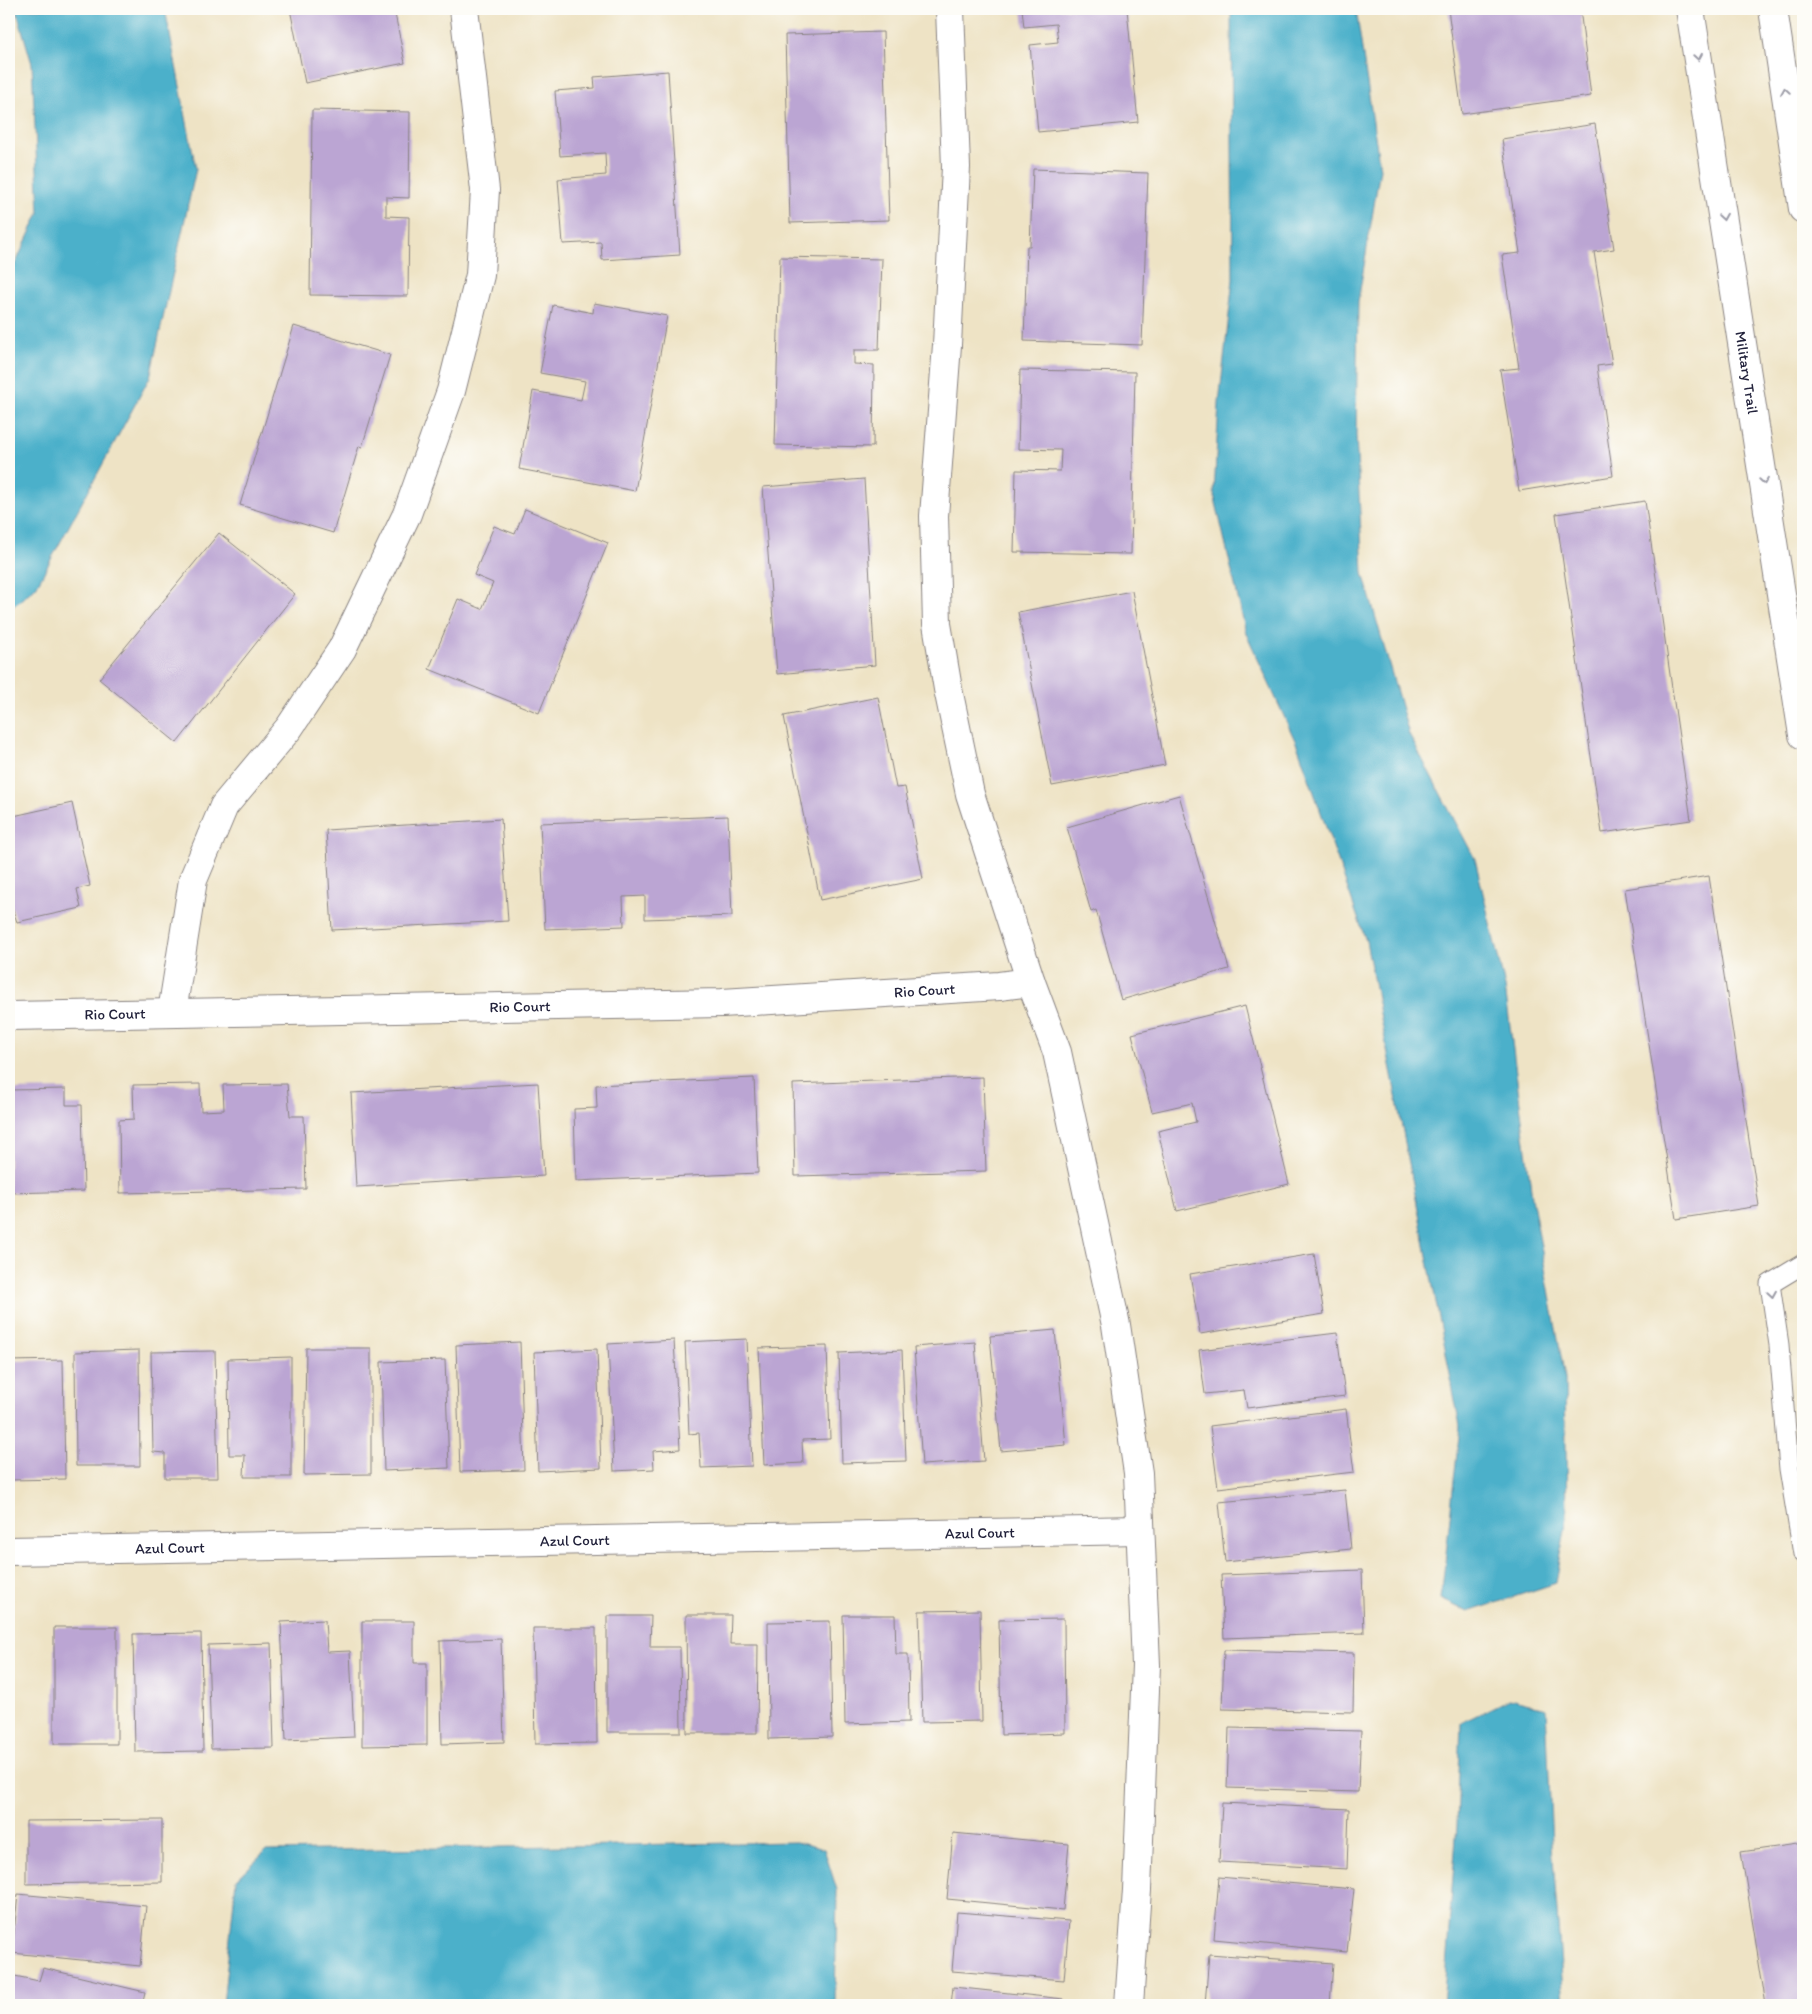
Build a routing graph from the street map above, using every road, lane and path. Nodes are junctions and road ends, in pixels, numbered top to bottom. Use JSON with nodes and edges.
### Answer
{"nodes":[{"id":1,"x":464,"y":9,"type":"edge"},
{"id":2,"x":950,"y":9,"type":"edge"},
{"id":3,"x":1690,"y":9,"type":"edge"},
{"id":4,"x":1773,"y":9,"type":"edge"},
{"id":5,"x":1803,"y":209,"type":"edge"},
{"id":6,"x":1803,"y":735,"type":"edge"},
{"id":7,"x":1031,"y":982,"type":"junction"},
{"id":8,"x":172,"y":1012,"type":"junction"},
{"id":9,"x":9,"y":1016,"type":"edge"},
{"id":10,"x":1803,"y":1264,"type":"edge"},
{"id":11,"x":1140,"y":1530,"type":"junction"},
{"id":12,"x":9,"y":1551,"type":"edge"},
{"id":13,"x":1803,"y":1554,"type":"edge"},
{"id":14,"x":1129,"y":2005,"type":"edge"}],
"edges":[{"from":1,"to":8,"type":"street"},
{"from":2,"to":7,"type":"street"},
{"from":3,"to":6,"type":"street","name":"Military Trail","one_way":true},
{"from":5,"to":4,"type":"street","one_way":true},
{"from":7,"to":8,"type":"street","name":"Rio Court"},
{"from":7,"to":11,"type":"street"},
{"from":8,"to":9,"type":"street","name":"Rio Court"},
{"from":10,"to":13,"type":"lane","one_way":true},
{"from":11,"to":12,"type":"street","name":"Azul Court"},
{"from":11,"to":14,"type":"street"}]}
